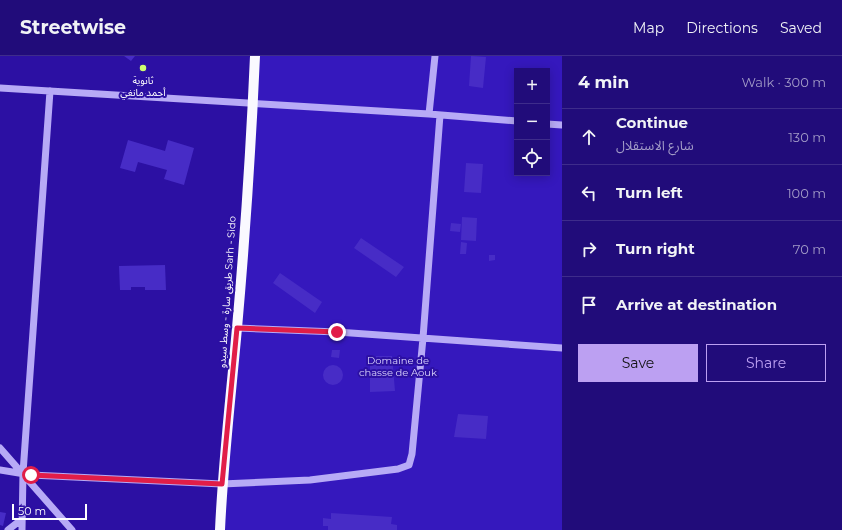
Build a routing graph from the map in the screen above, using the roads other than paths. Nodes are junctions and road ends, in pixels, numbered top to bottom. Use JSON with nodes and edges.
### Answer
{"nodes":[{"id":1,"x":255,"y":56,"type":"edge"},
{"id":2,"x":436,"y":56,"type":"edge"},
{"id":3,"x":0,"y":88,"type":"edge"},
{"id":4,"x":50,"y":91,"type":"junction"},
{"id":5,"x":253,"y":103,"type":"junction"},
{"id":6,"x":429,"y":114,"type":"junction"},
{"id":7,"x":440,"y":115,"type":"junction"},
{"id":8,"x":514,"y":121,"type":"edge"},
{"id":9,"x":550,"y":124,"type":"edge"},
{"id":10,"x":562,"y":125,"type":"edge"},
{"id":11,"x":237,"y":328,"type":"junction"},
{"id":12,"x":423,"y":338,"type":"junction"},
{"id":13,"x":562,"y":348,"type":"edge"},
{"id":14,"x":0,"y":448,"type":"edge"},
{"id":15,"x":0,"y":470,"type":"edge"},
{"id":16,"x":23,"y":473,"type":"junction"},
{"id":17,"x":222,"y":484,"type":"junction"},
{"id":18,"x":22,"y":519,"type":"junction"},
{"id":19,"x":8,"y":530,"type":"edge"},
{"id":20,"x":22,"y":530,"type":"edge"},
{"id":21,"x":72,"y":530,"type":"edge"},
{"id":22,"x":220,"y":530,"type":"edge"}],
"edges":[{"from":1,"to":5,"type":"main road","name":"طريق سارة - وسط سيدو Sarh - Sido"},
{"from":2,"to":6,"type":"street"},
{"from":3,"to":4,"type":"street"},
{"from":4,"to":5,"type":"street"},
{"from":4,"to":16,"type":"street"},
{"from":5,"to":6,"type":"street"},
{"from":5,"to":11,"type":"main road","name":"طريق سارة - وسط سيدو Sarh - Sido"},
{"from":6,"to":7,"type":"street"},
{"from":7,"to":8,"type":"street"},
{"from":7,"to":12,"type":"street"},
{"from":9,"to":10,"type":"street"},
{"from":11,"to":12,"type":"street"},
{"from":11,"to":17,"type":"main road","name":"طريق سارة - وسط سيدو Sarh - Sido"},
{"from":12,"to":13,"type":"street"},
{"from":12,"to":17,"type":"street"},
{"from":14,"to":16,"type":"street"},
{"from":15,"to":16,"type":"street"},
{"from":16,"to":17,"type":"street"},
{"from":16,"to":18,"type":"street"},
{"from":16,"to":21,"type":"street"},
{"from":17,"to":22,"type":"main road","name":"طريق سارة - وسط سيدو Sarh - Sido"},
{"from":18,"to":19,"type":"street"},
{"from":18,"to":20,"type":"street"}]}
